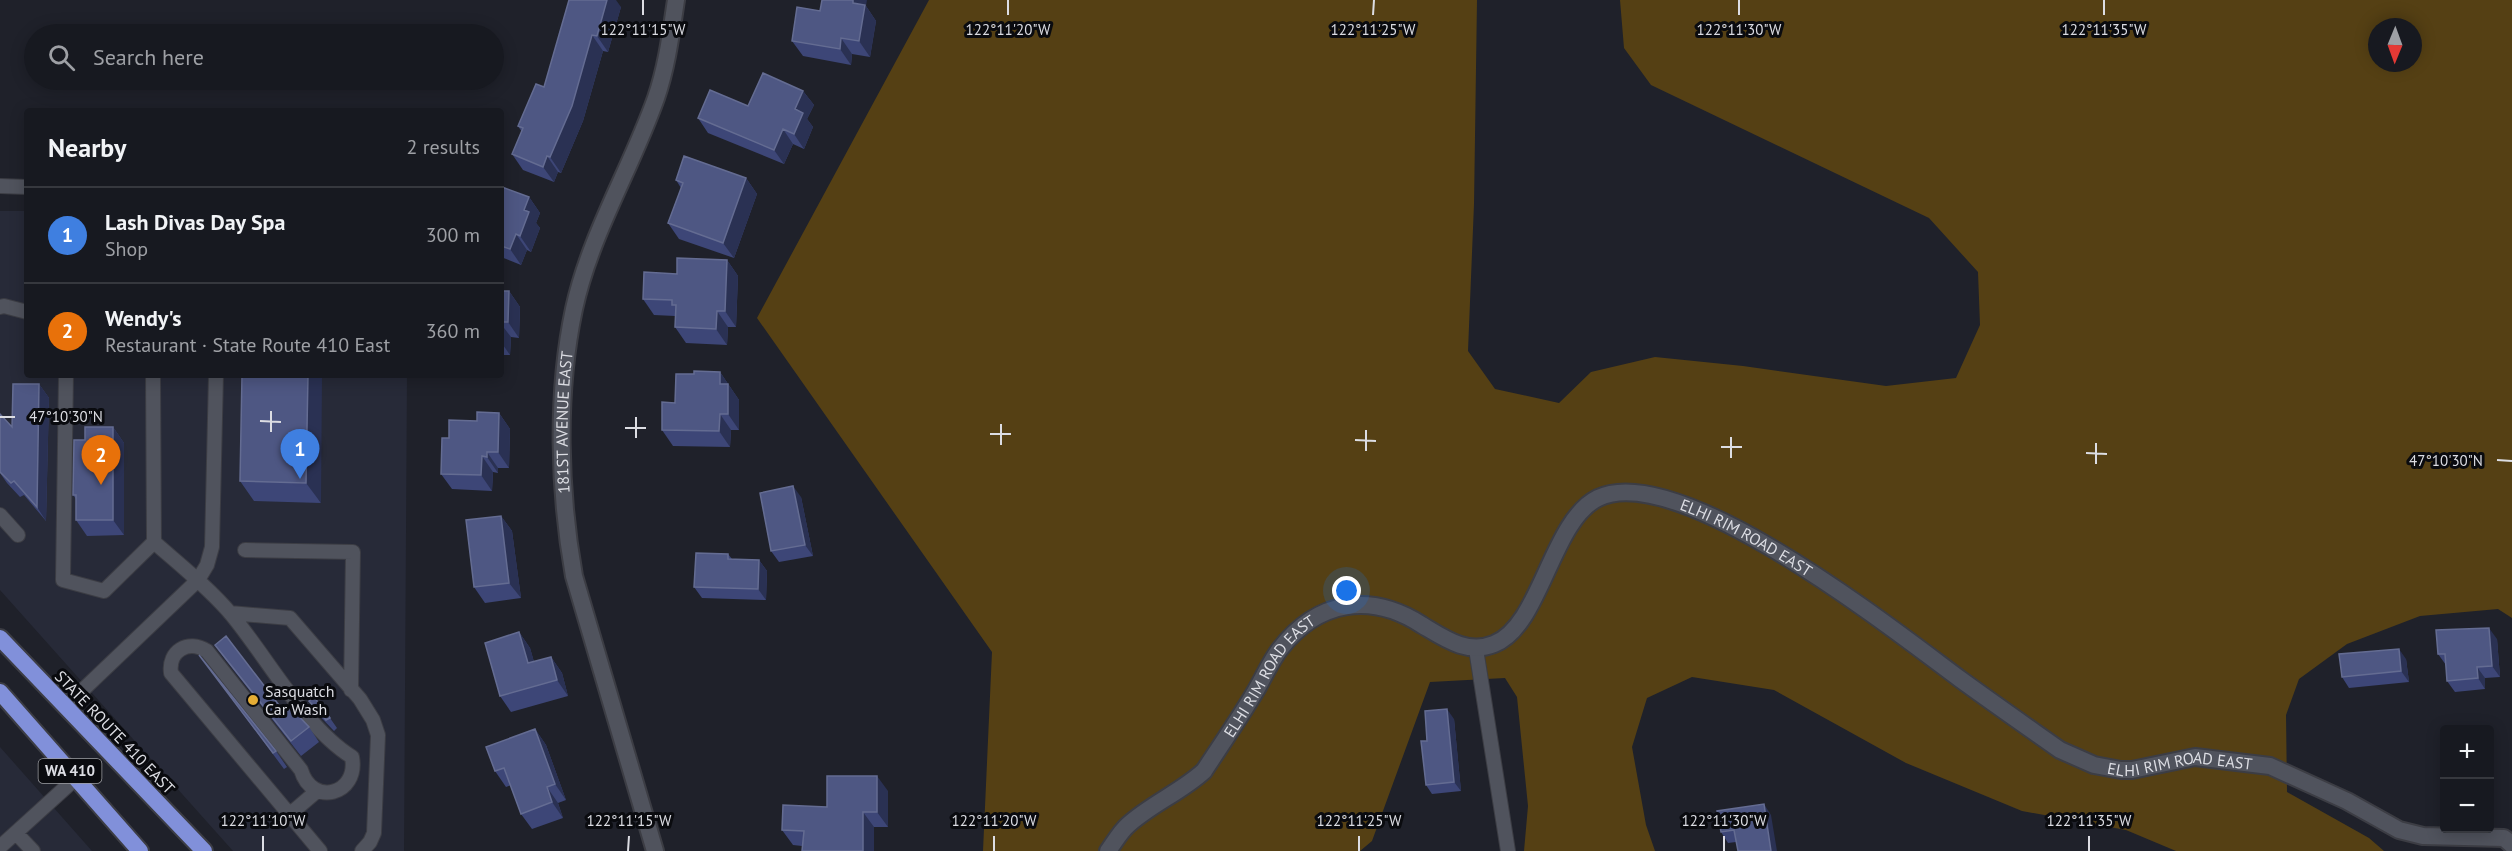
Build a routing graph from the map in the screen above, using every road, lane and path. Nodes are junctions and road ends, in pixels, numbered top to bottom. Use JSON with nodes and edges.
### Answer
{"nodes":[{"id":1,"x":676,"y":0,"type":"edge"},
{"id":2,"x":0,"y":186,"type":"edge"},
{"id":3,"x":24,"y":187,"type":"edge"},
{"id":4,"x":0,"y":307,"type":"edge"},
{"id":5,"x":24,"y":311,"type":"edge"},
{"id":6,"x":66,"y":378,"type":"edge"},
{"id":7,"x":153,"y":378,"type":"edge"},
{"id":8,"x":216,"y":378,"type":"edge"},
{"id":9,"x":0,"y":515,"type":"edge"},
{"id":10,"x":18,"y":535,"type":"dead end"},
{"id":11,"x":154,"y":542,"type":"junction"},
{"id":12,"x":245,"y":550,"type":"dead end"},
{"id":13,"x":198,"y":580,"type":"junction"},
{"id":14,"x":230,"y":613,"type":"junction"},
{"id":15,"x":0,"y":638,"type":"edge"},
{"id":16,"x":1476,"y":648,"type":"junction"},
{"id":17,"x":351,"y":690,"type":"junction"},
{"id":18,"x":0,"y":692,"type":"edge"},
{"id":19,"x":66,"y":706,"type":"junction"},
{"id":20,"x":76,"y":778,"type":"junction"},
{"id":21,"x":316,"y":791,"type":"junction"},
{"id":22,"x":289,"y":815,"type":"junction"},
{"id":23,"x":16,"y":833,"type":"junction"},
{"id":24,"x":2512,"y":845,"type":"edge"},
{"id":25,"x":0,"y":847,"type":"edge"},
{"id":26,"x":33,"y":851,"type":"edge"},
{"id":27,"x":140,"y":851,"type":"edge"},
{"id":28,"x":204,"y":851,"type":"edge"},
{"id":29,"x":320,"y":851,"type":"edge"},
{"id":30,"x":362,"y":851,"type":"edge"},
{"id":31,"x":655,"y":851,"type":"edge"},
{"id":32,"x":1108,"y":851,"type":"edge"},
{"id":33,"x":1508,"y":851,"type":"edge"}],
"edges":[{"from":1,"to":31,"type":"street","name":"181ST AVENUE EAST"},
{"from":2,"to":3,"type":"lane"},
{"from":4,"to":5,"type":"lane"},
{"from":6,"to":11,"type":"lane"},
{"from":7,"to":11,"type":"lane"},
{"from":8,"to":13,"type":"lane"},
{"from":9,"to":10,"type":"lane"},
{"from":11,"to":13,"type":"lane"},
{"from":12,"to":17,"type":"lane"},
{"from":13,"to":14,"type":"lane"},
{"from":13,"to":19,"type":"lane"},
{"from":14,"to":17,"type":"lane"},
{"from":14,"to":21,"type":"lane"},
{"from":15,"to":19,"type":"highway","name":"STATE ROUTE 410 EAST","number":"WA 410"},
{"from":16,"to":24,"type":"street","name":"ELHI RIM ROAD EAST"},
{"from":16,"to":32,"type":"street","name":"ELHI RIM ROAD EAST"},
{"from":16,"to":33,"type":"lane"},
{"from":17,"to":30,"type":"lane"},
{"from":18,"to":20,"type":"highway","number":"WA 410"},
{"from":19,"to":28,"type":"highway","name":"STATE ROUTE 410 EAST","number":"WA 410"},
{"from":20,"to":23,"type":"lane"},
{"from":20,"to":27,"type":"highway","number":"WA 410"},
{"from":21,"to":22,"type":"lane"},
{"from":21,"to":22,"type":"lane"},
{"from":22,"to":29,"type":"lane"},
{"from":23,"to":25,"type":"lane"},
{"from":23,"to":26,"type":"lane"}]}
